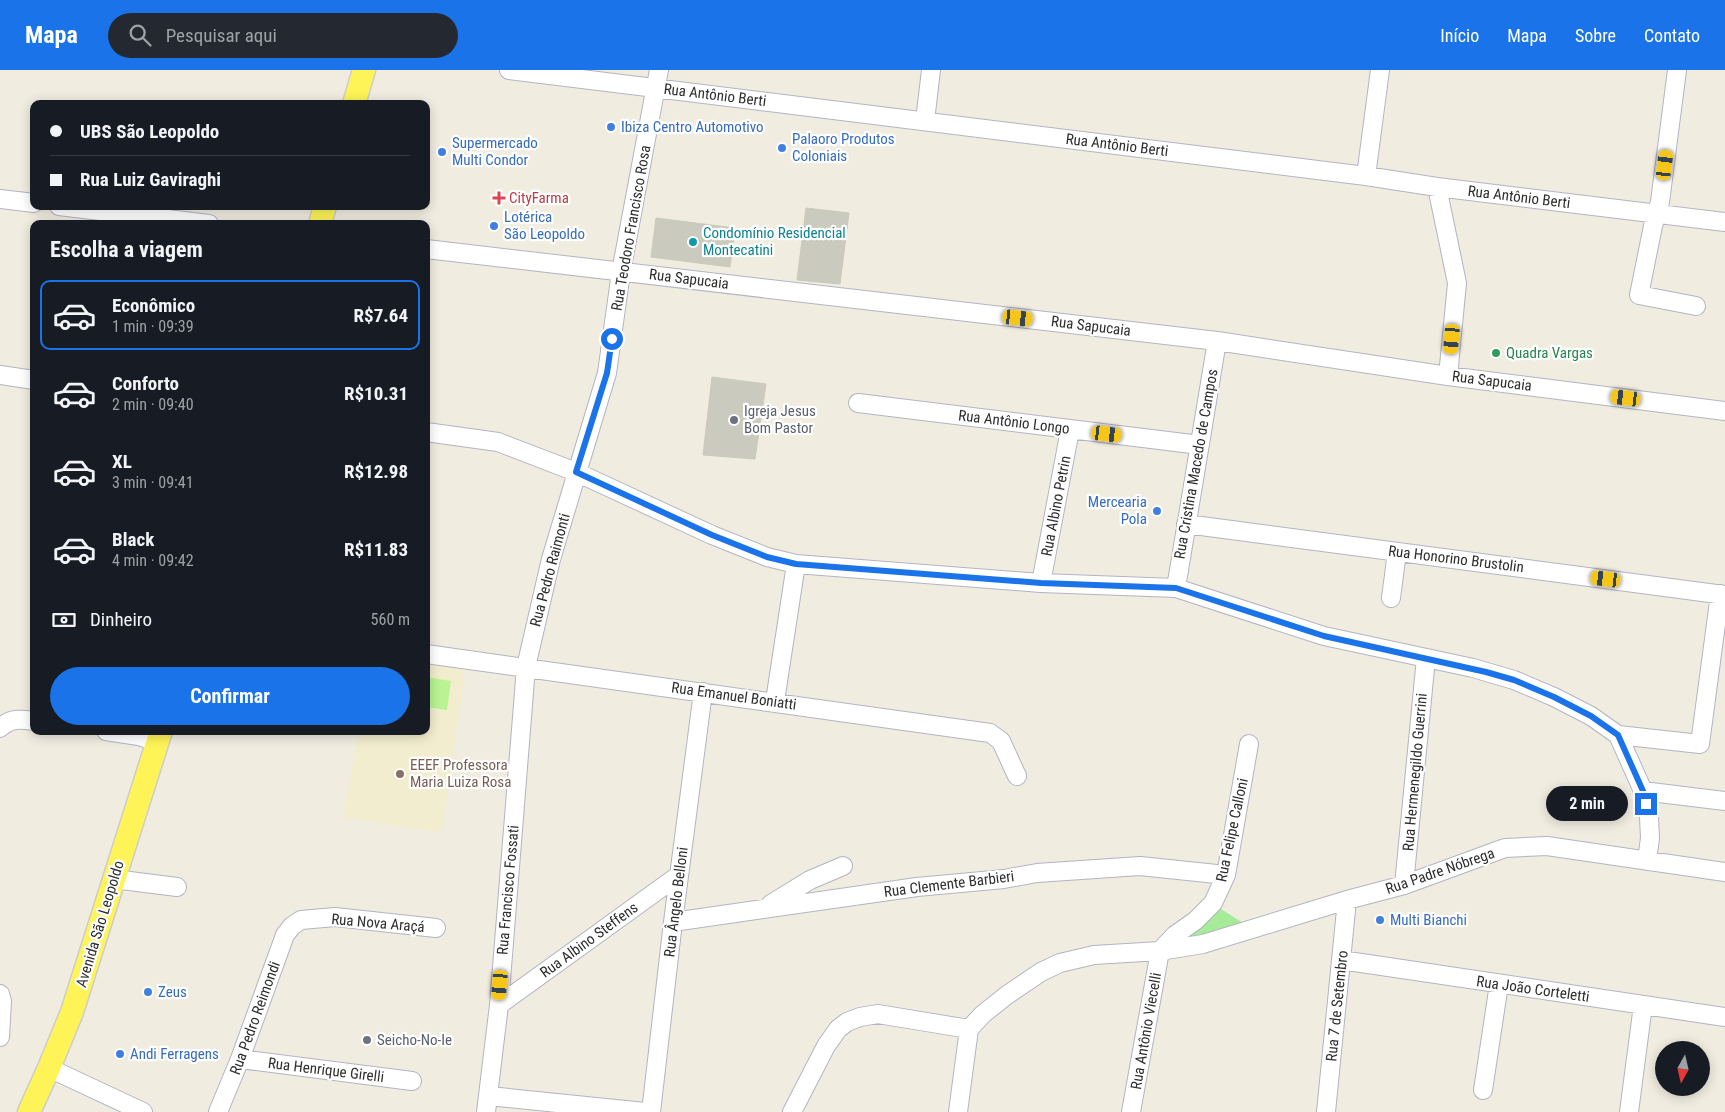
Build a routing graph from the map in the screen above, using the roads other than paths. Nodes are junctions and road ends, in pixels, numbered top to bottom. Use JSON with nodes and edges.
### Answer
{"nodes":[{"id":1,"x":364,"y":70,"type":"edge"},
{"id":2,"x":509,"y":70,"type":"edge"},
{"id":3,"x":931,"y":70,"type":"edge"},
{"id":4,"x":1380,"y":70,"type":"edge"},
{"id":5,"x":1677,"y":70,"type":"edge"},
{"id":6,"x":658,"y":79,"type":"edge"},
{"id":7,"x":355,"y":100,"type":"edge"},
{"id":8,"x":924,"y":121,"type":"junction"},
{"id":9,"x":1366,"y":176,"type":"junction"},
{"id":10,"x":1437,"y":187,"type":"junction"},
{"id":11,"x":0,"y":199,"type":"edge"},
{"id":12,"x":30,"y":203,"type":"edge"},
{"id":13,"x":92,"y":210,"type":"edge"},
{"id":14,"x":1656,"y":214,"type":"junction"},
{"id":15,"x":176,"y":220,"type":"edge"},
{"id":16,"x":1725,"y":222,"type":"edge"},
{"id":17,"x":430,"y":249,"type":"edge"},
{"id":18,"x":621,"y":272,"type":"junction"},
{"id":19,"x":1696,"y":306,"type":"dead end"},
{"id":20,"x":1217,"y":341,"type":"junction"},
{"id":21,"x":0,"y":375,"type":"edge"},
{"id":22,"x":1448,"y":376,"type":"junction"},
{"id":23,"x":30,"y":379,"type":"edge"},
{"id":24,"x":858,"y":402,"type":"dead end"},
{"id":25,"x":1725,"y":411,"type":"edge"},
{"id":26,"x":1070,"y":430,"type":"junction"},
{"id":27,"x":430,"y":433,"type":"edge"},
{"id":28,"x":1200,"y":445,"type":"junction"},
{"id":29,"x":576,"y":472,"type":"junction"},
{"id":30,"x":1186,"y":524,"type":"junction"},
{"id":31,"x":1397,"y":552,"type":"junction"},
{"id":32,"x":796,"y":564,"type":"junction"},
{"id":33,"x":1041,"y":583,"type":"junction"},
{"id":34,"x":1176,"y":588,"type":"junction"},
{"id":35,"x":1722,"y":594,"type":"edge"},
{"id":36,"x":1391,"y":598,"type":"dead end"},
{"id":37,"x":430,"y":655,"type":"edge"},
{"id":38,"x":1426,"y":658,"type":"junction"},
{"id":39,"x":526,"y":668,"type":"junction"},
{"id":40,"x":703,"y":692,"type":"junction"},
{"id":41,"x":775,"y":701,"type":"junction"},
{"id":42,"x":30,"y":720,"type":"edge"},
{"id":43,"x":0,"y":728,"type":"edge"},
{"id":44,"x":132,"y":735,"type":"edge"},
{"id":45,"x":1618,"y":735,"type":"junction"},
{"id":46,"x":159,"y":736,"type":"edge"},
{"id":47,"x":1249,"y":744,"type":"dead end"},
{"id":48,"x":1017,"y":776,"type":"dead end"},
{"id":49,"x":1643,"y":791,"type":"junction"},
{"id":50,"x":1725,"y":801,"type":"edge"},
{"id":51,"x":1647,"y":861,"type":"junction"},
{"id":52,"x":843,"y":866,"type":"dead end"},
{"id":53,"x":1725,"y":872,"type":"edge"},
{"id":54,"x":679,"y":875,"type":"junction"},
{"id":55,"x":1226,"y":875,"type":"junction"},
{"id":56,"x":114,"y":879,"type":"junction"},
{"id":57,"x":1404,"y":885,"type":"junction"},
{"id":58,"x":177,"y":887,"type":"dead end"},
{"id":59,"x":1347,"y":900,"type":"junction"},
{"id":60,"x":764,"y":908,"type":"junction"},
{"id":61,"x":673,"y":922,"type":"junction"},
{"id":62,"x":292,"y":926,"type":"joint"},
{"id":63,"x":436,"y":928,"type":"dead end"},
{"id":64,"x":1160,"y":951,"type":"junction"},
{"id":65,"x":1341,"y":960,"type":"junction"},
{"id":66,"x":1498,"y":984,"type":"junction"},
{"id":67,"x":0,"y":994,"type":"edge"},
{"id":68,"x":498,"y":1004,"type":"junction"},
{"id":69,"x":1643,"y":1005,"type":"junction"},
{"id":70,"x":1725,"y":1017,"type":"edge"},
{"id":71,"x":969,"y":1029,"type":"junction"},
{"id":72,"x":0,"y":1032,"type":"edge"},
{"id":73,"x":0,"y":1037,"type":"edge"},
{"id":74,"x":240,"y":1059,"type":"junction"},
{"id":75,"x":49,"y":1068,"type":"junction"},
{"id":76,"x":412,"y":1081,"type":"dead end"},
{"id":77,"x":1484,"y":1090,"type":"dead end"},
{"id":78,"x":487,"y":1104,"type":"edge"},
{"id":79,"x":29,"y":1112,"type":"edge"},
{"id":80,"x":143,"y":1112,"type":"edge"},
{"id":81,"x":218,"y":1112,"type":"edge"},
{"id":82,"x":645,"y":1112,"type":"edge"},
{"id":83,"x":651,"y":1112,"type":"edge"},
{"id":84,"x":792,"y":1112,"type":"edge"},
{"id":85,"x":958,"y":1112,"type":"edge"},
{"id":86,"x":1131,"y":1112,"type":"edge"},
{"id":87,"x":1326,"y":1112,"type":"edge"},
{"id":88,"x":1629,"y":1112,"type":"edge"}],
"edges":[{"from":1,"to":7,"type":"main road"},
{"from":2,"to":6,"type":"street","name":"Rua Antônio Berti"},
{"from":3,"to":8,"type":"street"},
{"from":4,"to":9,"type":"street"},
{"from":5,"to":14,"type":"street"},
{"from":6,"to":8,"type":"street","name":"Rua Antônio Berti"},
{"from":6,"to":18,"type":"street","name":"Rua Teodoro Francisco Rosa"},
{"from":8,"to":9,"type":"street","name":"Rua Antônio Berti"},
{"from":9,"to":10,"type":"street","name":"Rua Antônio Berti"},
{"from":10,"to":14,"type":"street","name":"Rua Antônio Berti"},
{"from":10,"to":22,"type":"street"},
{"from":11,"to":12,"type":"street"},
{"from":13,"to":15,"type":"street"},
{"from":14,"to":16,"type":"street","name":"Rua Antônio Berti"},
{"from":14,"to":19,"type":"street"},
{"from":17,"to":18,"type":"street","name":"Rua Sapucaia"},
{"from":18,"to":20,"type":"street","name":"Rua Sapucaia"},
{"from":18,"to":29,"type":"street","name":"Rua Teodoro Francisco Rosa"},
{"from":20,"to":22,"type":"street","name":"Rua Sapucaia"},
{"from":20,"to":28,"type":"street","name":"Rua Cristina Macedo de Campos"},
{"from":21,"to":23,"type":"street"},
{"from":22,"to":25,"type":"street","name":"Rua Sapucaia"},
{"from":24,"to":26,"type":"street","name":"Rua Antônio Longo"},
{"from":26,"to":28,"type":"street","name":"Rua Antônio Longo"},
{"from":26,"to":33,"type":"street","name":"Rua Albino Petrin"},
{"from":27,"to":29,"type":"street"},
{"from":28,"to":30,"type":"street","name":"Rua Cristina Macedo de Campos"},
{"from":29,"to":32,"type":"street"},
{"from":29,"to":39,"type":"street","name":"Rua Pedro Raimonti"},
{"from":30,"to":31,"type":"street","name":"Rua Honorino Brustolin"},
{"from":30,"to":34,"type":"street","name":"Rua Cristina Macedo de Campos"},
{"from":31,"to":35,"type":"street","name":"Rua Honorino Brustolin"},
{"from":31,"to":36,"type":"street"},
{"from":32,"to":33,"type":"street"},
{"from":32,"to":41,"type":"street"},
{"from":33,"to":34,"type":"street"},
{"from":34,"to":38,"type":"street"},
{"from":35,"to":45,"type":"street"},
{"from":37,"to":39,"type":"street","name":"Rua Emanuel Boniatti"},
{"from":38,"to":45,"type":"street"},
{"from":38,"to":57,"type":"street","name":"Rua Hermenegildo Guerrini"},
{"from":39,"to":40,"type":"street","name":"Rua Emanuel Boniatti"},
{"from":39,"to":68,"type":"street","name":"Rua Francisco Fossati"},
{"from":40,"to":41,"type":"street","name":"Rua Emanuel Boniatti"},
{"from":40,"to":54,"type":"street","name":"Rua Ângelo Belloni"},
{"from":41,"to":48,"type":"street","name":"Rua Emanuel Boniatti"},
{"from":42,"to":43,"type":"street"},
{"from":44,"to":46,"type":"street"},
{"from":45,"to":49,"type":"street"},
{"from":46,"to":56,"type":"main road","name":"Avenida São Leopoldo"},
{"from":47,"to":55,"type":"street","name":"Rua Felipe Calloni"},
{"from":49,"to":50,"type":"street"},
{"from":49,"to":51,"type":"street"},
{"from":51,"to":53,"type":"street","name":"Rua Padre Nóbrega"},
{"from":51,"to":57,"type":"street","name":"Rua Padre Nóbrega"},
{"from":52,"to":60,"type":"street"},
{"from":54,"to":61,"type":"street","name":"Rua Ângelo Belloni"},
{"from":54,"to":68,"type":"street","name":"Rua Albino Steffens"},
{"from":55,"to":60,"type":"street","name":"Rua Clemente Barbieri"},
{"from":55,"to":64,"type":"street","name":"Rua Felipe Calloni"},
{"from":56,"to":58,"type":"street"},
{"from":56,"to":75,"type":"main road","name":"Avenida São Leopoldo"},
{"from":57,"to":59,"type":"street","name":"Rua Padre Nóbrega"},
{"from":59,"to":64,"type":"street","name":"Rua Padre Nóbrega"},
{"from":59,"to":65,"type":"street","name":"Rua 7 de Setembro"},
{"from":60,"to":61,"type":"street","name":"Rua Clemente Barbieri"},
{"from":61,"to":83,"type":"street","name":"Rua Ângelo Belloni"},
{"from":62,"to":63,"type":"street","name":"Rua Nova Araçá"},
{"from":62,"to":74,"type":"street","name":"Rua Pedro Reimondi"},
{"from":64,"to":71,"type":"street","name":"Rua Padre Nóbrega"},
{"from":64,"to":86,"type":"street","name":"Rua Antônio Viecelli"},
{"from":65,"to":66,"type":"street","name":"Rua João Corteletti"},
{"from":65,"to":87,"type":"street","name":"Rua 7 de Setembro"},
{"from":66,"to":69,"type":"street","name":"Rua João Corteletti"},
{"from":66,"to":77,"type":"street"},
{"from":67,"to":72,"type":"street"},
{"from":68,"to":78,"type":"street","name":"Rua Francisco Fossati"},
{"from":69,"to":70,"type":"street","name":"Rua João Corteletti"},
{"from":69,"to":88,"type":"street"},
{"from":71,"to":84,"type":"street"},
{"from":71,"to":85,"type":"street"},
{"from":72,"to":73,"type":"street"},
{"from":74,"to":76,"type":"street","name":"Rua Henrique Girelli"},
{"from":74,"to":81,"type":"street","name":"Rua Pedro Reimondi"},
{"from":75,"to":79,"type":"main road","name":"Avenida São Leopoldo"},
{"from":75,"to":80,"type":"street"},
{"from":78,"to":82,"type":"street"}]}
